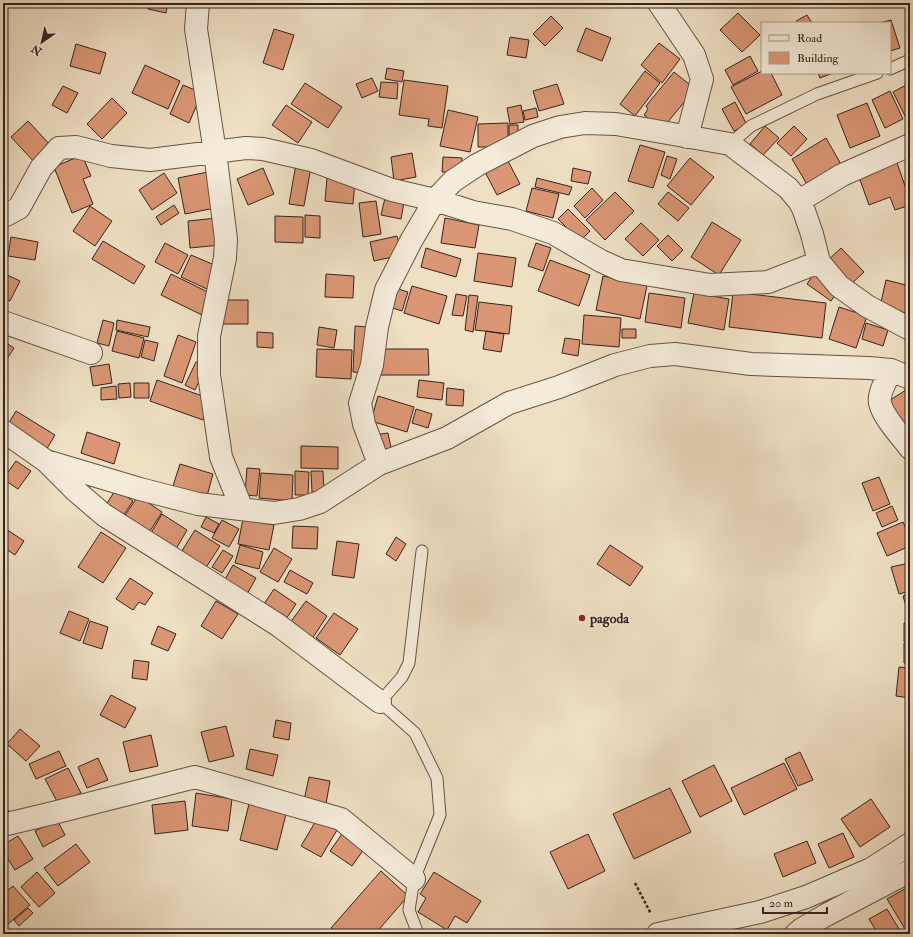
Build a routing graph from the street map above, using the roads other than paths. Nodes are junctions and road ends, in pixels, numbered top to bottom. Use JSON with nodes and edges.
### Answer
{"nodes":[{"id":1,"x":198,"y":3,"type":"edge"},
{"id":2,"x":659,"y":3,"type":"edge"},
{"id":3,"x":910,"y":60,"type":"edge"},
{"id":4,"x":891,"y":69,"type":"edge"},
{"id":5,"x":874,"y":74,"type":"edge"},
{"id":6,"x":687,"y":137,"type":"junction"},
{"id":7,"x":730,"y":144,"type":"junction"},
{"id":8,"x":910,"y":145,"type":"edge"},
{"id":9,"x":215,"y":152,"type":"junction"},
{"id":10,"x":435,"y":200,"type":"junction"},
{"id":11,"x":799,"y":201,"type":"junction"},
{"id":12,"x":3,"y":214,"type":"edge"},
{"id":13,"x":819,"y":262,"type":"junction"},
{"id":14,"x":3,"y":322,"type":"edge"},
{"id":15,"x":910,"y":328,"type":"edge"},
{"id":16,"x":91,"y":353,"type":"dead end"},
{"id":17,"x":900,"y":374,"type":"edge"},
{"id":18,"x":3,"y":431,"type":"edge"},
{"id":19,"x":910,"y":448,"type":"edge"},
{"id":20,"x":46,"y":461,"type":"junction"},
{"id":21,"x":379,"y":464,"type":"junction"},
{"id":22,"x":242,"y":509,"type":"junction"},
{"id":23,"x":422,"y":551,"type":"dead end"},
{"id":24,"x":380,"y":702,"type":"junction"},
{"id":25,"x":3,"y":825,"type":"edge"},
{"id":26,"x":910,"y":844,"type":"edge"},
{"id":27,"x":910,"y":871,"type":"edge"},
{"id":28,"x":414,"y":879,"type":"junction"},
{"id":29,"x":659,"y":933,"type":"edge"},
{"id":30,"x":418,"y":934,"type":"edge"},
{"id":31,"x":796,"y":934,"type":"edge"}],
"edges":[{"from":1,"to":9,"type":"street"},
{"from":2,"to":6,"type":"street"},
{"from":3,"to":4,"type":"lane"},
{"from":5,"to":7,"type":"lane"},
{"from":6,"to":7,"type":"street"},
{"from":6,"to":10,"type":"street"},
{"from":7,"to":11,"type":"street"},
{"from":8,"to":11,"type":"street"},
{"from":9,"to":10,"type":"street"},
{"from":9,"to":12,"type":"street"},
{"from":9,"to":22,"type":"street"},
{"from":10,"to":13,"type":"street"},
{"from":10,"to":21,"type":"street"},
{"from":11,"to":13,"type":"street"},
{"from":13,"to":15,"type":"street"},
{"from":14,"to":16,"type":"street"},
{"from":17,"to":19,"type":"street"},
{"from":17,"to":21,"type":"street"},
{"from":18,"to":20,"type":"street"},
{"from":20,"to":22,"type":"street"},
{"from":20,"to":24,"type":"street"},
{"from":21,"to":22,"type":"street"},
{"from":23,"to":24,"type":"lane"},
{"from":24,"to":28,"type":"lane"},
{"from":25,"to":28,"type":"street"},
{"from":26,"to":29,"type":"street"},
{"from":27,"to":31,"type":"street"},
{"from":28,"to":30,"type":"lane"}]}
